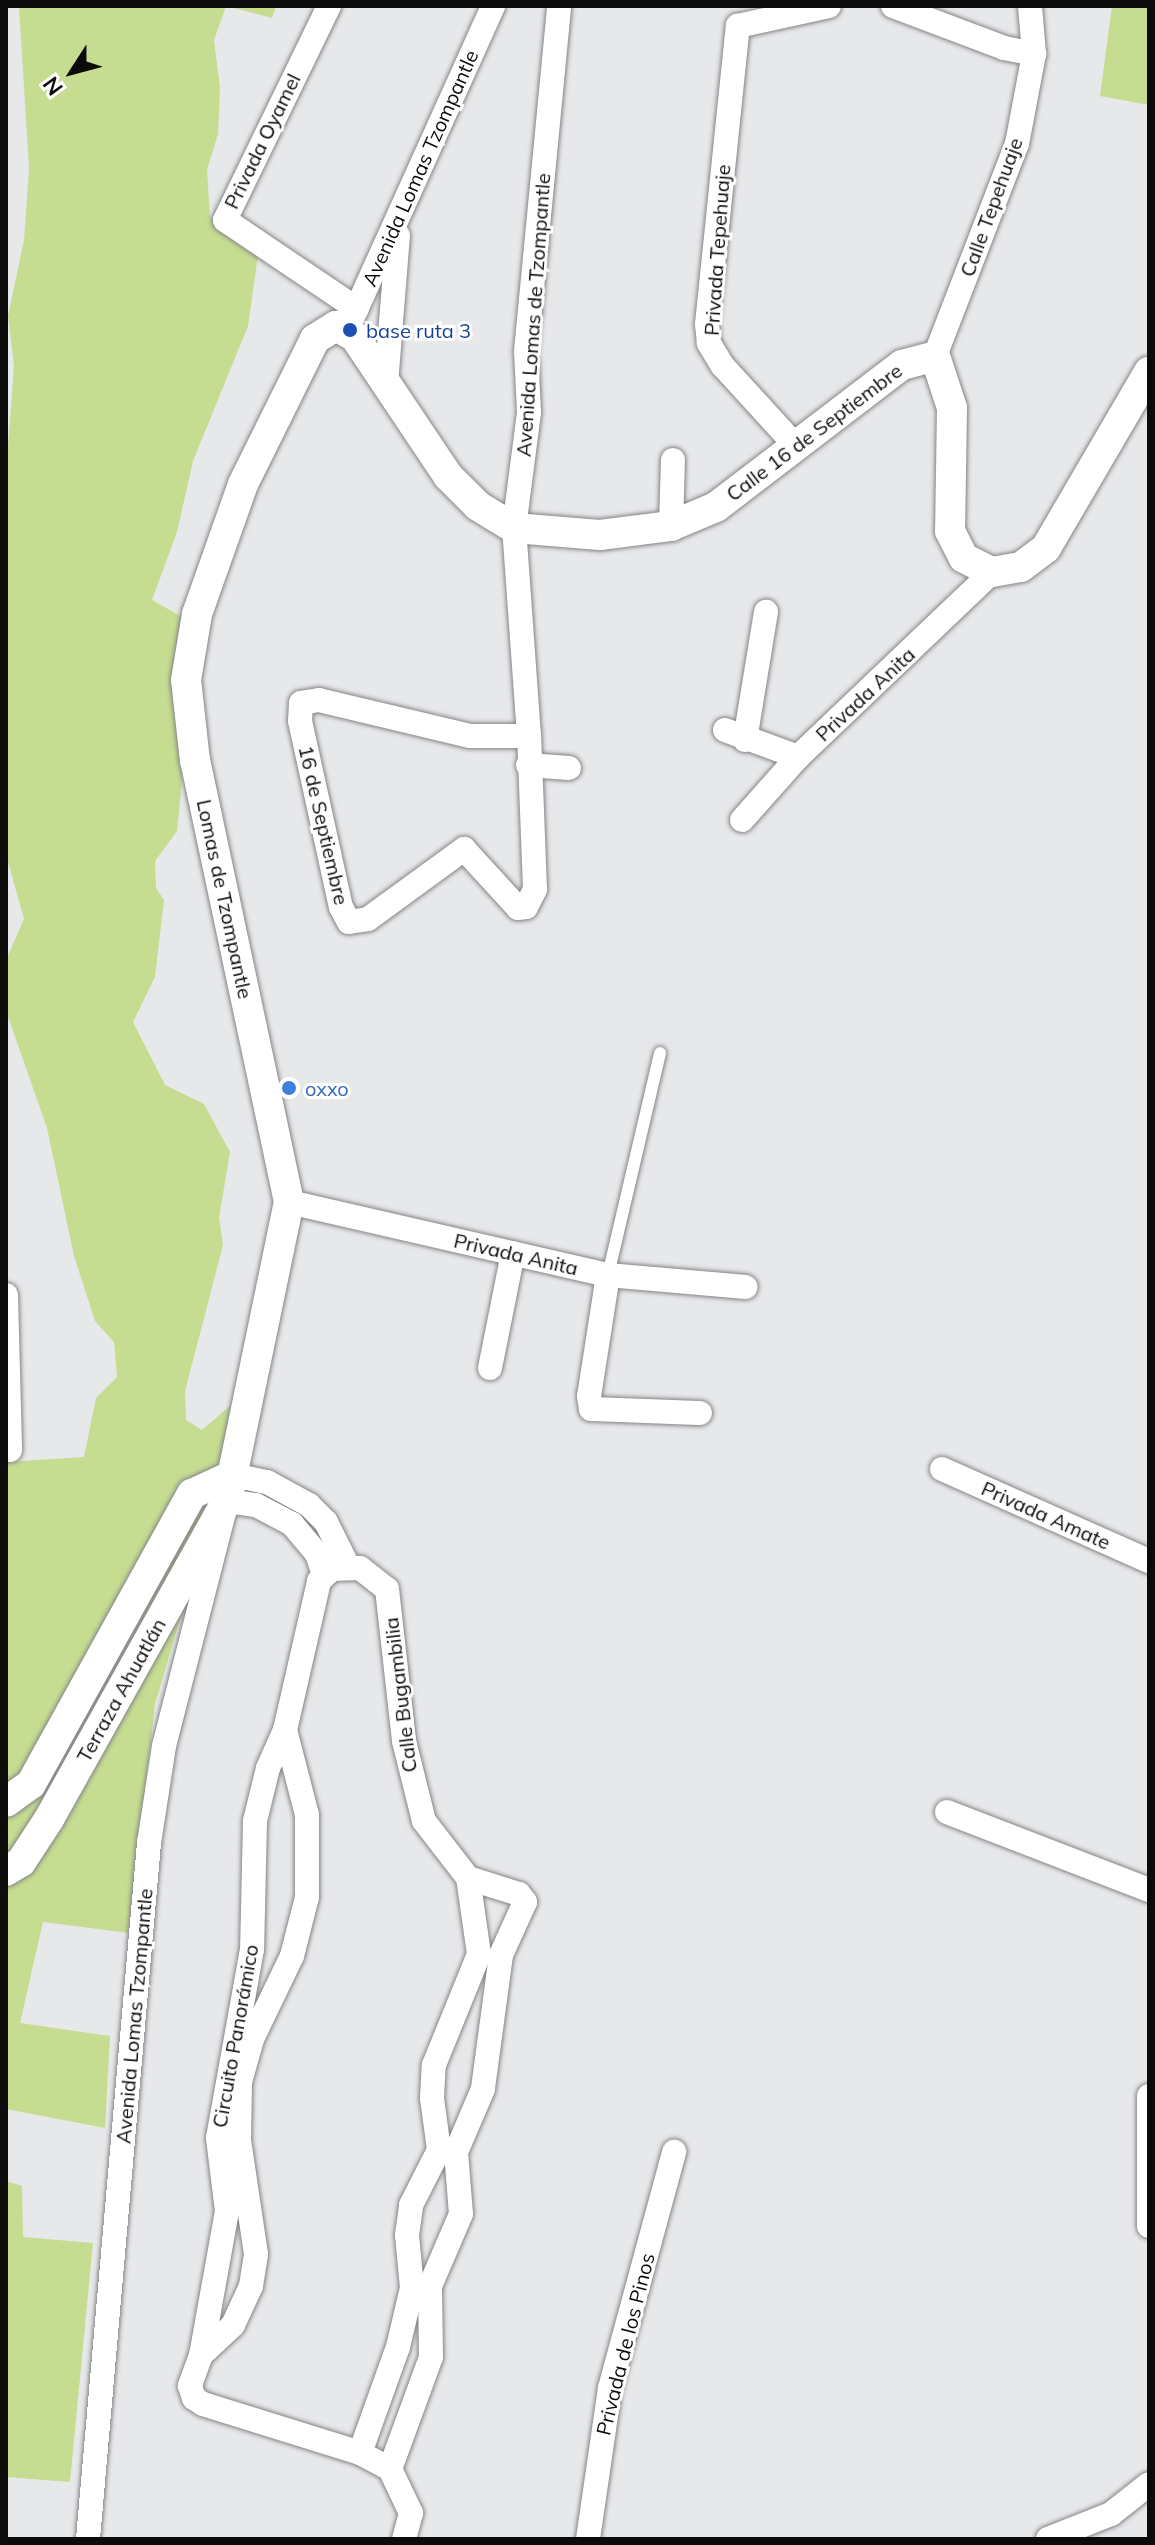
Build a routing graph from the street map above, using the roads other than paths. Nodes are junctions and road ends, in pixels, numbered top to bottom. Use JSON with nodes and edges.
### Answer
{"nodes":[{"id":1,"x":329,"y":6,"type":"edge"},
{"id":2,"x":493,"y":6,"type":"edge"},
{"id":3,"x":559,"y":6,"type":"edge"},
{"id":4,"x":829,"y":6,"type":"edge"},
{"id":5,"x":893,"y":6,"type":"edge"},
{"id":6,"x":1030,"y":6,"type":"edge"},
{"id":7,"x":1034,"y":54,"type":"junction"},
{"id":8,"x":399,"y":220,"type":"junction"},
{"id":9,"x":346,"y":322,"type":"junction"},
{"id":10,"x":935,"y":356,"type":"junction"},
{"id":11,"x":1149,"y":372,"type":"edge"},
{"id":12,"x":386,"y":384,"type":"junction"},
{"id":13,"x":795,"y":445,"type":"junction"},
{"id":14,"x":673,"y":460,"type":"dead end"},
{"id":15,"x":671,"y":526,"type":"junction"},
{"id":16,"x":514,"y":528,"type":"junction"},
{"id":17,"x":992,"y":572,"type":"junction"},
{"id":18,"x":766,"y":612,"type":"dead end"},
{"id":19,"x":529,"y":736,"type":"junction"},
{"id":20,"x":798,"y":757,"type":"junction"},
{"id":21,"x":528,"y":765,"type":"junction"},
{"id":22,"x":569,"y":768,"type":"dead end"},
{"id":23,"x":742,"y":820,"type":"dead end"},
{"id":24,"x":660,"y":1053,"type":"dead end"},
{"id":25,"x":289,"y":1202,"type":"junction"},
{"id":26,"x":513,"y":1253,"type":"junction"},
{"id":27,"x":608,"y":1275,"type":"junction"},
{"id":28,"x":745,"y":1287,"type":"dead end"},
{"id":29,"x":7,"y":1304,"type":"edge"},
{"id":30,"x":490,"y":1368,"type":"dead end"},
{"id":31,"x":700,"y":1413,"type":"dead end"},
{"id":32,"x":10,"y":1450,"type":"dead end"},
{"id":33,"x":942,"y":1469,"type":"dead end"},
{"id":34,"x":230,"y":1488,"type":"junction"},
{"id":35,"x":1149,"y":1561,"type":"edge"},
{"id":36,"x":337,"y":1569,"type":"junction"},
{"id":37,"x":285,"y":1730,"type":"junction"},
{"id":38,"x":6,"y":1802,"type":"edge"},
{"id":39,"x":947,"y":1812,"type":"dead end"},
{"id":40,"x":6,"y":1871,"type":"edge"},
{"id":41,"x":468,"y":1878,"type":"junction"},
{"id":42,"x":1149,"y":1890,"type":"edge"},
{"id":43,"x":490,"y":1955,"type":"junction"},
{"id":44,"x":1149,"y":2096,"type":"edge"},
{"id":45,"x":229,"y":2139,"type":"junction"},
{"id":46,"x":448,"y":2151,"type":"junction"},
{"id":47,"x":674,"y":2152,"type":"dead end"},
{"id":48,"x":1149,"y":2226,"type":"edge"},
{"id":49,"x":421,"y":2287,"type":"junction"},
{"id":50,"x":201,"y":2355,"type":"junction"},
{"id":51,"x":360,"y":2453,"type":"junction"},
{"id":52,"x":390,"y":2469,"type":"junction"},
{"id":53,"x":1149,"y":2484,"type":"edge"},
{"id":54,"x":88,"y":2539,"type":"edge"},
{"id":55,"x":404,"y":2539,"type":"edge"},
{"id":56,"x":588,"y":2539,"type":"edge"},
{"id":57,"x":1048,"y":2539,"type":"edge"}],
"edges":[{"from":1,"to":9,"type":"street","name":"Privada Oyamel"},
{"from":2,"to":8,"type":"street","name":"Avenida Lomas Tzompantle"},
{"from":3,"to":16,"type":"street","name":"Avenida Lomas de Tzompantle"},
{"from":4,"to":13,"type":"street","name":"Privada Tepehuaje"},
{"from":5,"to":7,"type":"street"},
{"from":6,"to":7,"type":"street","name":"Calle Tepehuaje"},
{"from":7,"to":10,"type":"street","name":"Calle Tepehuaje"},
{"from":8,"to":9,"type":"street","name":"Avenida Lomas Tzompantle"},
{"from":8,"to":12,"type":"street"},
{"from":9,"to":12,"type":"street"},
{"from":9,"to":25,"type":"street","name":"Lomas de Tzompantle"},
{"from":10,"to":13,"type":"street","name":"Calle 16 de Septiembre"},
{"from":10,"to":17,"type":"street"},
{"from":11,"to":17,"type":"street"},
{"from":12,"to":16,"type":"street"},
{"from":13,"to":15,"type":"street","name":"Calle 16 de Septiembre"},
{"from":14,"to":15,"type":"street"},
{"from":15,"to":16,"type":"street","name":"Calle 16 de Septiembre"},
{"from":16,"to":19,"type":"street","name":"16 de Septiembre"},
{"from":17,"to":20,"type":"street","name":"Privada Anita"},
{"from":18,"to":20,"type":"street"},
{"from":19,"to":21,"type":"street","name":"16 de Septiembre"},
{"from":19,"to":21,"type":"street","name":"16 de Septiembre"},
{"from":20,"to":23,"type":"street","name":"Privada Anita"},
{"from":21,"to":22,"type":"street"},
{"from":24,"to":27,"type":"lane"},
{"from":25,"to":26,"type":"street","name":"Privada Anita"},
{"from":25,"to":34,"type":"street","name":"Lomas de Tzompantle"},
{"from":26,"to":27,"type":"street","name":"Privada Anita"},
{"from":26,"to":30,"type":"street"},
{"from":27,"to":28,"type":"street","name":"Privada Anita"},
{"from":27,"to":31,"type":"street"},
{"from":29,"to":32,"type":"street"},
{"from":33,"to":35,"type":"street","name":"Privada Amate"},
{"from":34,"to":36,"type":"street"},
{"from":34,"to":38,"type":"street","name":"Terraza Ahuatlán"},
{"from":34,"to":40,"type":"street","name":"Terraza Ahuatlán"},
{"from":34,"to":54,"type":"street","name":"Avenida Lomas Tzompantle"},
{"from":36,"to":37,"type":"street","name":"Circuito Panorámico"},
{"from":36,"to":41,"type":"street","name":"Calle Bugambilia"},
{"from":37,"to":45,"type":"street","name":"Circuito Panorámico"},
{"from":37,"to":45,"type":"street","name":"Circuito Panorámico"},
{"from":39,"to":42,"type":"street"},
{"from":41,"to":43,"type":"street"},
{"from":41,"to":43,"type":"street"},
{"from":43,"to":46,"type":"street"},
{"from":43,"to":46,"type":"street"},
{"from":44,"to":48,"type":"street"},
{"from":45,"to":50,"type":"street","name":"Circuito Panorámico"},
{"from":45,"to":50,"type":"street","name":"Circuito Panorámico"},
{"from":46,"to":49,"type":"street"},
{"from":46,"to":49,"type":"street"},
{"from":47,"to":56,"type":"street","name":"Privada de los Pinos"},
{"from":49,"to":51,"type":"street"},
{"from":49,"to":52,"type":"street"},
{"from":50,"to":51,"type":"street"},
{"from":51,"to":52,"type":"street"},
{"from":52,"to":55,"type":"street"},
{"from":53,"to":57,"type":"street"}]}
